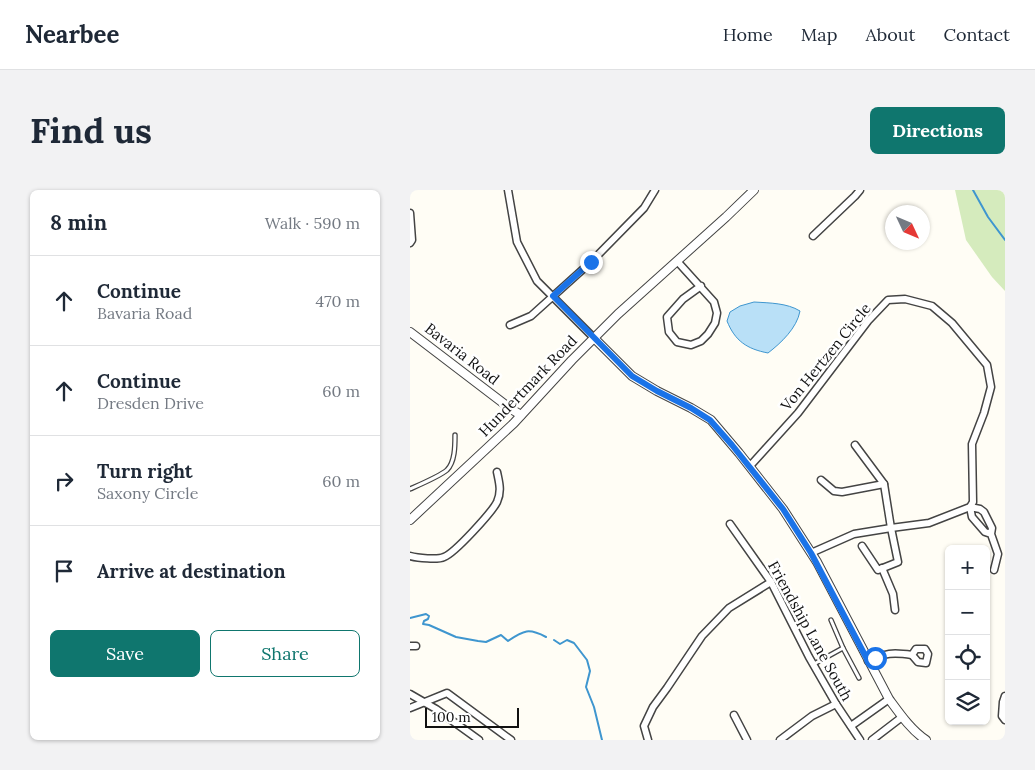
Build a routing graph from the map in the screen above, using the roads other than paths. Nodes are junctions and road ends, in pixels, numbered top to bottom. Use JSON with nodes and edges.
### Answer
{"nodes":[{"id":1,"x":508,"y":190,"type":"edge"},
{"id":2,"x":655,"y":190,"type":"edge"},
{"id":3,"x":754,"y":190,"type":"edge"},
{"id":4,"x":860,"y":190,"type":"edge"},
{"id":5,"x":410,"y":212,"type":"edge"},
{"id":6,"x":813,"y":236,"type":"dead end"},
{"id":7,"x":410,"y":243,"type":"edge"},
{"id":8,"x":677,"y":260,"type":"junction"},
{"id":9,"x":701,"y":286,"type":"junction"},
{"id":10,"x":553,"y":296,"type":"junction"},
{"id":11,"x":510,"y":325,"type":"dead end"},
{"id":12,"x":410,"y":332,"type":"edge"},
{"id":13,"x":594,"y":338,"type":"junction"},
{"id":14,"x":521,"y":415,"type":"junction"},
{"id":15,"x":455,"y":435,"type":"dead end"},
{"id":16,"x":855,"y":446,"type":"dead end"},
{"id":17,"x":750,"y":466,"type":"junction"},
{"id":18,"x":497,"y":472,"type":"dead end"},
{"id":19,"x":820,"y":480,"type":"dead end"},
{"id":20,"x":884,"y":484,"type":"junction"},
{"id":21,"x":410,"y":489,"type":"edge"},
{"id":22,"x":970,"y":508,"type":"junction"},
{"id":23,"x":410,"y":520,"type":"edge"},
{"id":24,"x":730,"y":524,"type":"dead end"},
{"id":25,"x":891,"y":528,"type":"junction"},
{"id":26,"x":991,"y":534,"type":"junction"},
{"id":27,"x":862,"y":546,"type":"dead end"},
{"id":28,"x":811,"y":553,"type":"junction"},
{"id":29,"x":410,"y":556,"type":"edge"},
{"id":30,"x":882,"y":568,"type":"junction"},
{"id":31,"x":994,"y":570,"type":"dead end"},
{"id":32,"x":771,"y":582,"type":"junction"},
{"id":33,"x":895,"y":610,"type":"dead end"},
{"id":34,"x":831,"y":620,"type":"dead end"},
{"id":35,"x":844,"y":648,"type":"junction"},
{"id":36,"x":912,"y":655,"type":"dead end"},
{"id":37,"x":868,"y":661,"type":"junction"},
{"id":38,"x":813,"y":664,"type":"junction"},
{"id":39,"x":859,"y":678,"type":"dead end"},
{"id":40,"x":410,"y":694,"type":"edge"},
{"id":41,"x":1005,"y":696,"type":"edge"},
{"id":42,"x":889,"y":699,"type":"junction"},
{"id":43,"x":424,"y":702,"type":"junction"},
{"id":44,"x":836,"y":704,"type":"junction"},
{"id":45,"x":410,"y":708,"type":"edge"},
{"id":46,"x":734,"y":715,"type":"dead end"},
{"id":47,"x":902,"y":716,"type":"junction"},
{"id":48,"x":1005,"y":720,"type":"edge"},
{"id":49,"x":851,"y":726,"type":"junction"},
{"id":50,"x":479,"y":740,"type":"edge"},
{"id":51,"x":511,"y":740,"type":"edge"},
{"id":52,"x":648,"y":740,"type":"edge"},
{"id":53,"x":747,"y":740,"type":"edge"},
{"id":54,"x":780,"y":740,"type":"edge"},
{"id":55,"x":860,"y":740,"type":"edge"},
{"id":56,"x":872,"y":740,"type":"edge"},
{"id":57,"x":926,"y":740,"type":"edge"}],
"edges":[{"from":1,"to":10,"type":"street"},
{"from":2,"to":10,"type":"street"},
{"from":3,"to":8,"type":"street","name":"Hundertmark Road"},
{"from":4,"to":6,"type":"street"},
{"from":5,"to":7,"type":"street"},
{"from":8,"to":9,"type":"street"},
{"from":8,"to":13,"type":"street","name":"Hundertmark Road"},
{"from":9,"to":9,"type":"street"},
{"from":10,"to":11,"type":"street"},
{"from":10,"to":13,"type":"street"},
{"from":12,"to":14,"type":"street","name":"Bavaria Road"},
{"from":13,"to":14,"type":"street","name":"Hundertmark Road"},
{"from":13,"to":17,"type":"street"},
{"from":14,"to":23,"type":"street","name":"Hundertmark Road"},
{"from":15,"to":21,"type":"lane"},
{"from":16,"to":20,"type":"street"},
{"from":17,"to":22,"type":"street","name":"Von Hertzen Circle"},
{"from":17,"to":28,"type":"street"},
{"from":18,"to":29,"type":"street"},
{"from":19,"to":20,"type":"street"},
{"from":20,"to":25,"type":"street"},
{"from":22,"to":25,"type":"street"},
{"from":22,"to":26,"type":"street"},
{"from":22,"to":26,"type":"street"},
{"from":24,"to":32,"type":"street","name":"Friendship Lane South"},
{"from":25,"to":28,"type":"street"},
{"from":25,"to":30,"type":"street"},
{"from":26,"to":31,"type":"street"},
{"from":27,"to":30,"type":"street"},
{"from":28,"to":37,"type":"street"},
{"from":30,"to":33,"type":"street"},
{"from":32,"to":38,"type":"street","name":"Friendship Lane South"},
{"from":32,"to":52,"type":"street"},
{"from":34,"to":35,"type":"lane"},
{"from":35,"to":38,"type":"lane"},
{"from":35,"to":39,"type":"lane"},
{"from":36,"to":37,"type":"street"},
{"from":37,"to":42,"type":"street"},
{"from":38,"to":44,"type":"street","name":"Friendship Lane South"},
{"from":40,"to":43,"type":"street"},
{"from":41,"to":48,"type":"street"},
{"from":42,"to":47,"type":"street"},
{"from":42,"to":49,"type":"street"},
{"from":43,"to":45,"type":"street"},
{"from":43,"to":50,"type":"street"},
{"from":43,"to":51,"type":"street"},
{"from":44,"to":49,"type":"street","name":"Friendship Lane South"},
{"from":44,"to":54,"type":"street"},
{"from":46,"to":53,"type":"street"},
{"from":47,"to":56,"type":"street"},
{"from":47,"to":57,"type":"street"},
{"from":49,"to":55,"type":"street","name":"Friendship Lane South"}]}
